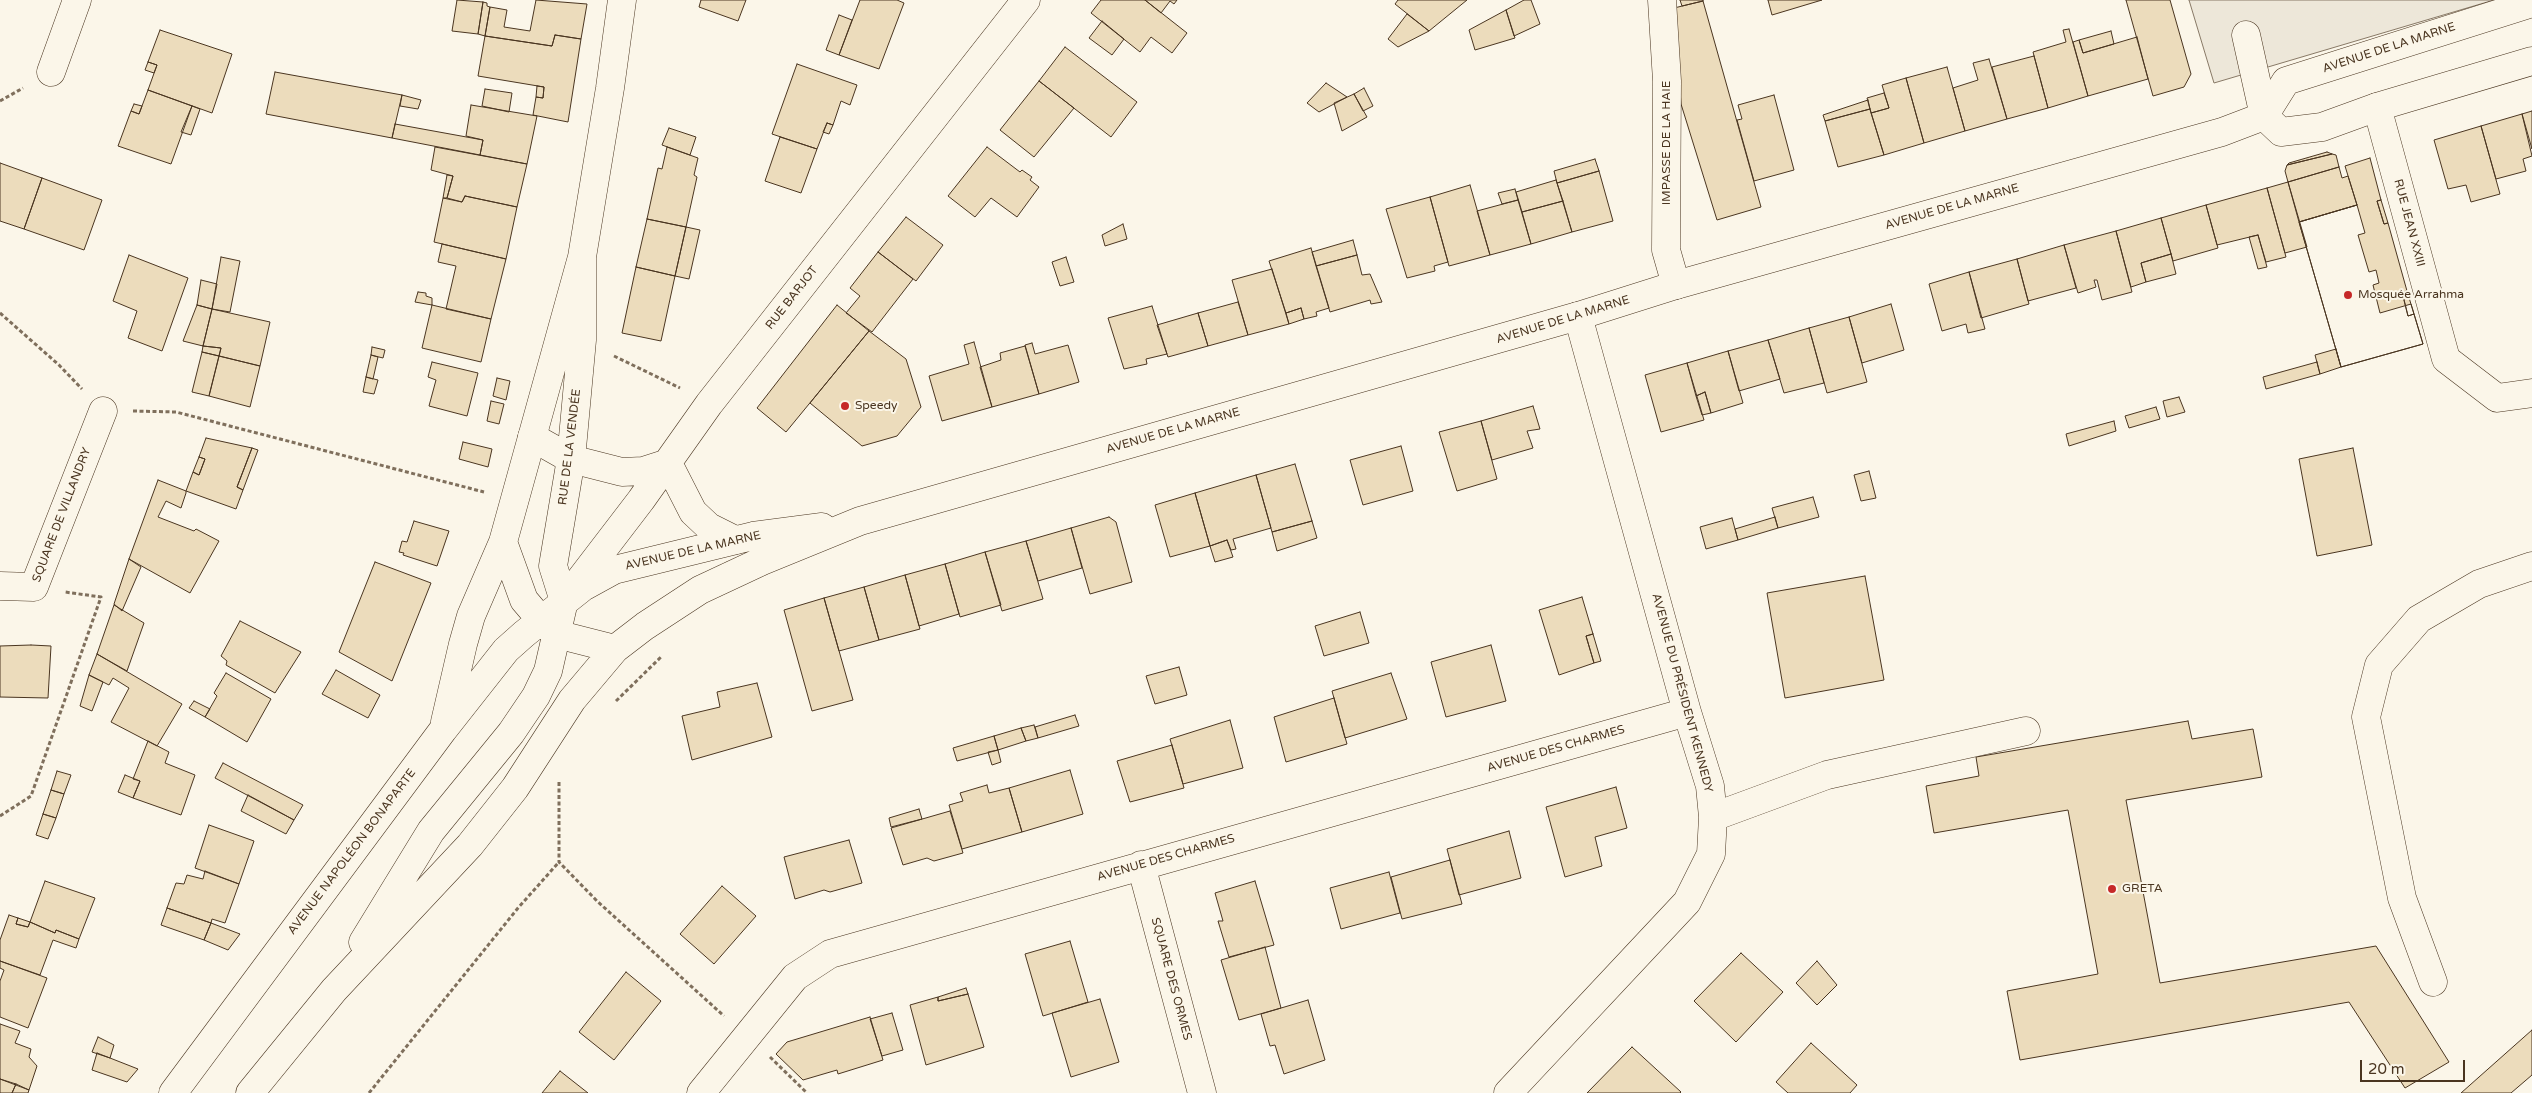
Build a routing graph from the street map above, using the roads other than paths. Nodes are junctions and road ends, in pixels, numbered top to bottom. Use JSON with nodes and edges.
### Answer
{"nodes":[{"id":1,"x":77,"y":0,"type":"edge"},
{"id":2,"x":622,"y":0,"type":"edge"},
{"id":3,"x":1026,"y":0,"type":"edge"},
{"id":4,"x":1662,"y":0,"type":"edge"},
{"id":5,"x":2532,"y":3,"type":"edge"},
{"id":6,"x":2246,"y":35,"type":"dead end"},
{"id":7,"x":2532,"y":61,"type":"edge"},
{"id":8,"x":51,"y":72,"type":"dead end"},
{"id":9,"x":2377,"y":107,"type":"junction"},
{"id":10,"x":2264,"y":116,"type":"junction"},
{"id":11,"x":582,"y":257,"type":"junction"},
{"id":12,"x":1676,"y":285,"type":"junction"},
{"id":13,"x":1578,"y":316,"type":"junction"},
{"id":14,"x":2532,"y":393,"type":"edge"},
{"id":15,"x":103,"y":411,"type":"road end"},
{"id":16,"x":532,"y":438,"type":"junction"},
{"id":17,"x":571,"y":459,"type":"junction"},
{"id":18,"x":668,"y":463,"type":"junction"},
{"id":19,"x":860,"y":522,"type":"junction"},
{"id":20,"x":735,"y":540,"type":"junction"},
{"id":21,"x":502,"y":542,"type":"junction"},
{"id":22,"x":2529,"y":566,"type":"edge"},
{"id":23,"x":0,"y":586,"type":"edge"},
{"id":24,"x":564,"y":601,"type":"junction"},
{"id":25,"x":548,"y":627,"type":"junction"},
{"id":26,"x":615,"y":649,"type":"junction"},
{"id":27,"x":1687,"y":712,"type":"junction"},
{"id":28,"x":443,"y":730,"type":"junction"},
{"id":29,"x":2026,"y":731,"type":"dead end"},
{"id":30,"x":1713,"y":817,"type":"junction"},
{"id":31,"x":1141,"y":865,"type":"junction"},
{"id":32,"x":2433,"y":982,"type":"dead end"},
{"id":33,"x":334,"y":990,"type":"junction"},
{"id":34,"x":173,"y":1093,"type":"edge"},
{"id":35,"x":250,"y":1093,"type":"edge"},
{"id":36,"x":701,"y":1093,"type":"edge"},
{"id":37,"x":1202,"y":1093,"type":"edge"},
{"id":38,"x":1508,"y":1093,"type":"edge"}],
"edges":[{"from":1,"to":8,"type":"main road"},
{"from":2,"to":11,"type":"main road","name":"RUE DE LA VENDÉE"},
{"from":3,"to":18,"type":"main road","name":"RUE BARJOT"},
{"from":4,"to":12,"type":"main road","name":"IMPASSE DE LA HAIE"},
{"from":5,"to":10,"type":"main road","name":"AVENUE DE LA MARNE"},
{"from":6,"to":10,"type":"main road"},
{"from":7,"to":9,"type":"main road"},
{"from":9,"to":10,"type":"main road"},
{"from":9,"to":14,"type":"main road","name":"RUE JEAN XXIII"},
{"from":10,"to":12,"type":"main road","name":"AVENUE DE LA MARNE"},
{"from":11,"to":16,"type":"main road","name":"RUE DE LA VENDÉE"},
{"from":11,"to":17,"type":"main road","name":"RUE DE LA VENDÉE"},
{"from":12,"to":13,"type":"main road","name":"AVENUE DE LA MARNE"},
{"from":13,"to":19,"type":"main road","name":"AVENUE DE LA MARNE"},
{"from":13,"to":27,"type":"main road","name":"AVENUE DU PRÉSIDENT KENNEDY"},
{"from":15,"to":23,"type":"main road","name":"SQUARE DE VILLANDRY"},
{"from":16,"to":17,"type":"main road"},
{"from":16,"to":21,"type":"main road","name":"RUE DE LA VENDÉE"},
{"from":17,"to":18,"type":"main road"},
{"from":17,"to":24,"type":"main road","name":"RUE DE LA VENDÉE"},
{"from":18,"to":20,"type":"main road"},
{"from":18,"to":24,"type":"main road","name":"RUE BARJOT"},
{"from":19,"to":20,"type":"main road","name":"AVENUE DE LA MARNE"},
{"from":19,"to":26,"type":"main road","name":"AVENUE DE LA MARNE"},
{"from":20,"to":24,"type":"main road","name":"AVENUE DE LA MARNE"},
{"from":21,"to":25,"type":"main road"},
{"from":21,"to":28,"type":"main road","name":"RUE DE LA VENDÉE"},
{"from":22,"to":32,"type":"main road"},
{"from":24,"to":25,"type":"main road","name":"AVENUE DE LA MARNE"},
{"from":25,"to":26,"type":"main road"},
{"from":25,"to":28,"type":"main road","name":"AVENUE NAPOLÉON BONAPARTE"},
{"from":25,"to":33,"type":"main road"},
{"from":26,"to":33,"type":"main road"},
{"from":27,"to":30,"type":"main road","name":"AVENUE DU PRÉSIDENT KENNEDY"},
{"from":27,"to":31,"type":"main road","name":"AVENUE DES CHARMES"},
{"from":28,"to":34,"type":"main road","name":"AVENUE NAPOLÉON BONAPARTE"},
{"from":29,"to":30,"type":"main road"},
{"from":30,"to":38,"type":"main road","name":"AVENUE DU PRÉSIDENT KENNEDY"},
{"from":31,"to":36,"type":"main road","name":"AVENUE DES CHARMES"},
{"from":31,"to":37,"type":"main road","name":"SQUARE DES ORMES"},
{"from":33,"to":35,"type":"main road"}]}
